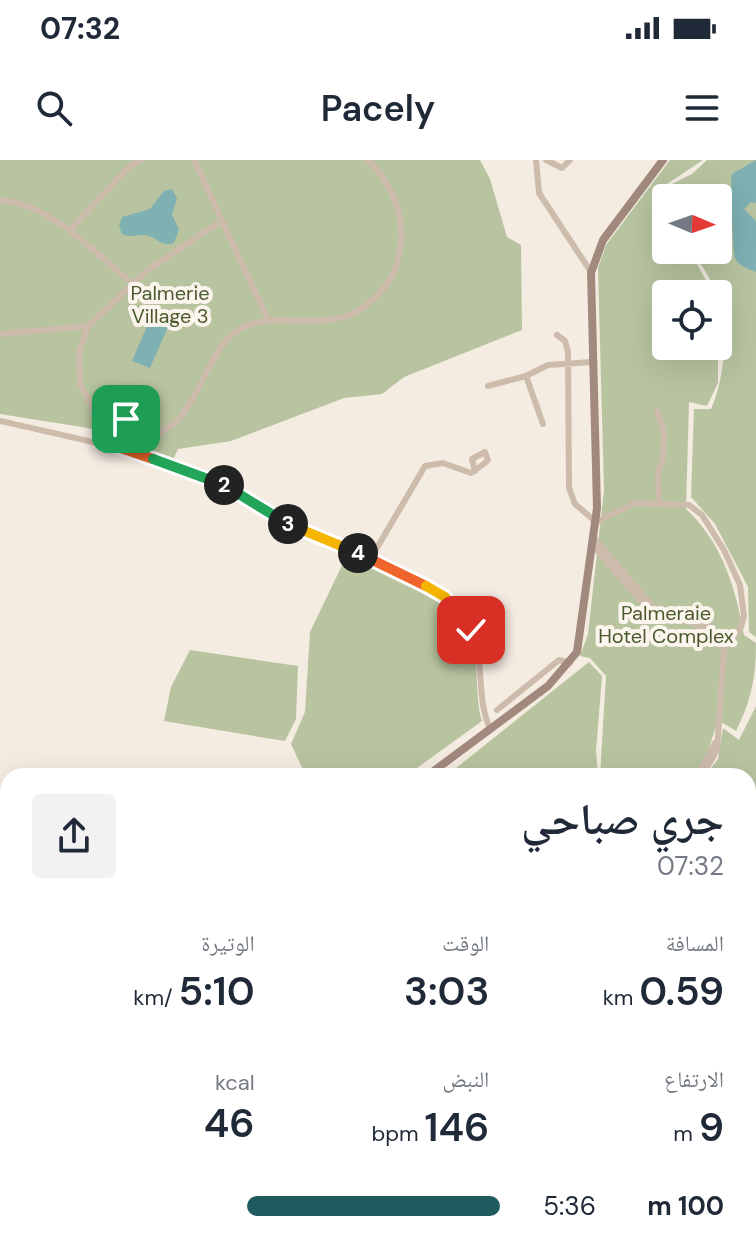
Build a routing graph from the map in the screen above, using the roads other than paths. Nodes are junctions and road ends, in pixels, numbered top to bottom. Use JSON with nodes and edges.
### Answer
{"nodes":[{"id":1,"x":141,"y":160,"type":"edge"},
{"id":2,"x":194,"y":160,"type":"edge"},
{"id":3,"x":367,"y":160,"type":"edge"},
{"id":4,"x":536,"y":160,"type":"edge"},
{"id":5,"x":546,"y":160,"type":"edge"},
{"id":6,"x":570,"y":160,"type":"edge"},
{"id":7,"x":663,"y":160,"type":"edge"},
{"id":8,"x":0,"y":200,"type":"edge"},
{"id":9,"x":221,"y":221,"type":"junction"},
{"id":10,"x":70,"y":230,"type":"junction"},
{"id":11,"x":591,"y":273,"type":"junction"},
{"id":12,"x":132,"y":283,"type":"junction"},
{"id":13,"x":268,"y":320,"type":"junction"},
{"id":14,"x":88,"y":326,"type":"junction"},
{"id":15,"x":0,"y":334,"type":"edge"},
{"id":16,"x":557,"y":335,"type":"dead end"},
{"id":17,"x":568,"y":362,"type":"junction"},
{"id":18,"x":592,"y":362,"type":"junction"},
{"id":19,"x":526,"y":376,"type":"junction"},
{"id":20,"x":488,"y":386,"type":"dead end"},
{"id":21,"x":657,"y":411,"type":"dead end"},
{"id":22,"x":0,"y":421,"type":"edge"},
{"id":23,"x":112,"y":423,"type":"junction"},
{"id":24,"x":543,"y":424,"type":"dead end"},
{"id":25,"x":121,"y":428,"type":"junction"},
{"id":26,"x":112,"y":445,"type":"junction"},
{"id":27,"x":475,"y":471,"type":"dead end"},
{"id":28,"x":659,"y":501,"type":"junction"},
{"id":29,"x":596,"y":522,"type":"junction"},
{"id":30,"x":594,"y":543,"type":"junction"},
{"id":31,"x":371,"y":558,"type":"junction"},
{"id":32,"x":725,"y":647,"type":"junction"},
{"id":33,"x":570,"y":663,"type":"junction"},
{"id":34,"x":497,"y":710,"type":"dead end"},
{"id":35,"x":490,"y":729,"type":"junction"},
{"id":36,"x":438,"y":768,"type":"edge"},
{"id":37,"x":703,"y":768,"type":"edge"}],
"edges":[{"from":1,"to":10,"type":"street"},
{"from":2,"to":9,"type":"street"},
{"from":3,"to":13,"type":"street"},
{"from":4,"to":11,"type":"street"},
{"from":5,"to":6,"type":"street"},
{"from":7,"to":11,"type":"street"},
{"from":8,"to":10,"type":"street"},
{"from":9,"to":12,"type":"street"},
{"from":9,"to":13,"type":"street"},
{"from":10,"to":12,"type":"street"},
{"from":11,"to":18,"type":"street"},
{"from":12,"to":14,"type":"street"},
{"from":13,"to":25,"type":"street"},
{"from":14,"to":15,"type":"street"},
{"from":14,"to":23,"type":"street"},
{"from":16,"to":17,"type":"street"},
{"from":17,"to":18,"type":"street"},
{"from":17,"to":19,"type":"street"},
{"from":17,"to":29,"type":"street"},
{"from":18,"to":29,"type":"street"},
{"from":19,"to":20,"type":"street"},
{"from":19,"to":24,"type":"street"},
{"from":21,"to":28,"type":"street"},
{"from":22,"to":26,"type":"street"},
{"from":23,"to":25,"type":"street"},
{"from":23,"to":25,"type":"street"},
{"from":25,"to":26,"type":"street"},
{"from":26,"to":31,"type":"street"},
{"from":27,"to":31,"type":"street"},
{"from":28,"to":29,"type":"street"},
{"from":28,"to":32,"type":"street"},
{"from":29,"to":30,"type":"street"},
{"from":30,"to":32,"type":"street"},
{"from":30,"to":33,"type":"street"},
{"from":31,"to":35,"type":"street"},
{"from":32,"to":37,"type":"street"},
{"from":33,"to":34,"type":"street"},
{"from":33,"to":35,"type":"street"},
{"from":35,"to":36,"type":"street"}]}
